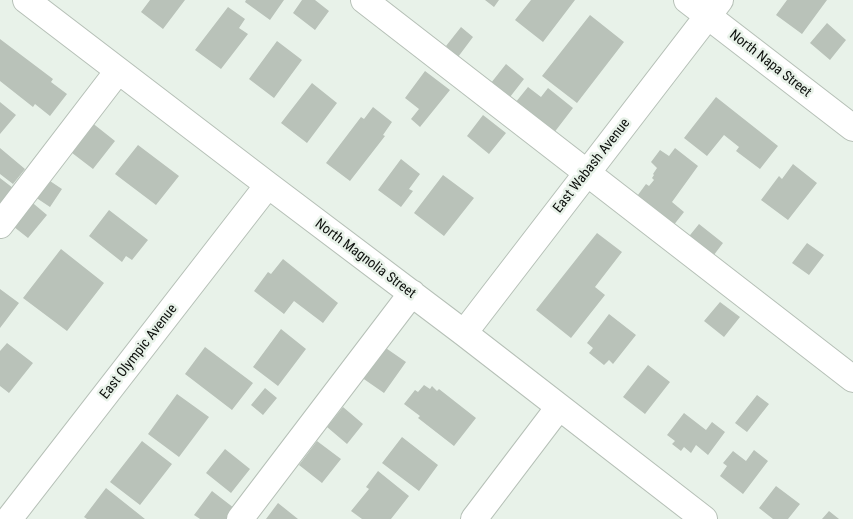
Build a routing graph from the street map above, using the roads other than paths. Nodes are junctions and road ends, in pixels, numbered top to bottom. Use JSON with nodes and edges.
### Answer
{"nodes":[{"id":1,"x":26,"y":0,"type":"edge"},
{"id":2,"x":364,"y":0,"type":"edge"},
{"id":3,"x":687,"y":0,"type":"edge"},
{"id":4,"x":714,"y":8,"type":"edge"},
{"id":5,"x":118,"y":71,"type":"junction"},
{"id":6,"x":853,"y":128,"type":"edge"},
{"id":7,"x":587,"y":173,"type":"junction"},
{"id":8,"x":268,"y":185,"type":"junction"},
{"id":9,"x":0,"y":225,"type":"edge"},
{"id":10,"x":412,"y":293,"type":"junction"},
{"id":11,"x":464,"y":333,"type":"junction"},
{"id":12,"x":853,"y":379,"type":"edge"},
{"id":13,"x":559,"y":408,"type":"junction"},
{"id":14,"x":694,"y":516,"type":"edge"},
{"id":15,"x":10,"y":519,"type":"edge"},
{"id":16,"x":240,"y":519,"type":"edge"},
{"id":17,"x":474,"y":519,"type":"edge"}],
"edges":[{"from":1,"to":5,"type":"street","name":"North Magnolia Street"},
{"from":2,"to":7,"type":"street"},
{"from":3,"to":4,"type":"street","name":"North Napa Street"},
{"from":4,"to":6,"type":"street","name":"North Napa Street"},
{"from":4,"to":7,"type":"street","name":"East Wabash Avenue"},
{"from":5,"to":8,"type":"street","name":"North Magnolia Street"},
{"from":5,"to":9,"type":"street"},
{"from":7,"to":11,"type":"street","name":"East Wabash Avenue"},
{"from":7,"to":12,"type":"street"},
{"from":8,"to":10,"type":"street","name":"North Magnolia Street"},
{"from":8,"to":15,"type":"street","name":"East Olympic Avenue"},
{"from":10,"to":11,"type":"street","name":"North Magnolia Street"},
{"from":10,"to":16,"type":"street"},
{"from":11,"to":13,"type":"street","name":"North Magnolia Street"},
{"from":13,"to":14,"type":"street","name":"North Magnolia Street"},
{"from":13,"to":17,"type":"street"}]}
